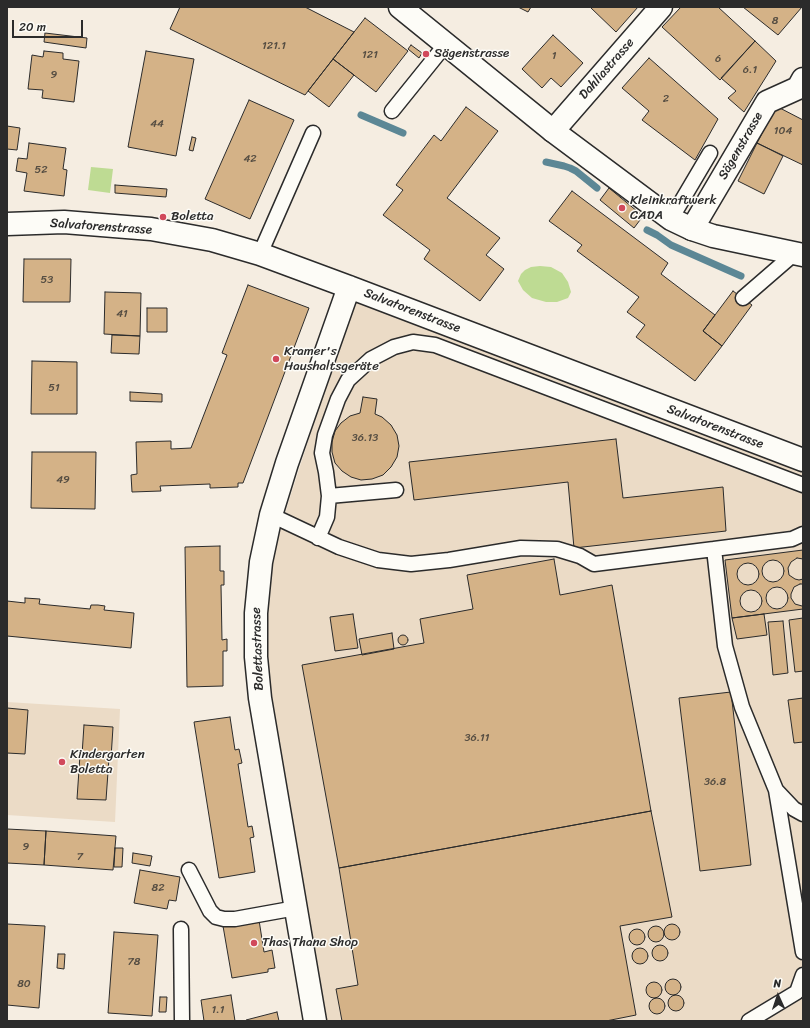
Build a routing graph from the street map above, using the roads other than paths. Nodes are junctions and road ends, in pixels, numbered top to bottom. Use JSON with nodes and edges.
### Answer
{"nodes":[{"id":1,"x":400,"y":7,"type":"edge"},
{"id":2,"x":661,"y":7,"type":"edge"},
{"id":3,"x":446,"y":44,"type":"junction"},
{"id":4,"x":803,"y":79,"type":"edge"},
{"id":5,"x":392,"y":111,"type":"dead end"},
{"id":6,"x":552,"y":131,"type":"junction"},
{"id":7,"x":314,"y":133,"type":"dead end"},
{"id":8,"x":710,"y":153,"type":"dead end"},
{"id":9,"x":671,"y":219,"type":"junction"},
{"id":10,"x":7,"y":224,"type":"edge"},
{"id":11,"x":692,"y":229,"type":"junction"},
{"id":12,"x":260,"y":254,"type":"junction"},
{"id":13,"x":799,"y":254,"type":"edge"},
{"id":14,"x":350,"y":287,"type":"junction"},
{"id":15,"x":743,"y":298,"type":"dead end"},
{"id":16,"x":803,"y":460,"type":"edge"},
{"id":17,"x":803,"y":485,"type":"edge"},
{"id":18,"x":396,"y":490,"type":"dead end"},
{"id":19,"x":329,"y":496,"type":"junction"},
{"id":20,"x":271,"y":515,"type":"junction"},
{"id":21,"x":803,"y":534,"type":"edge"},
{"id":22,"x":318,"y":538,"type":"junction"},
{"id":23,"x":714,"y":549,"type":"junction"},
{"id":24,"x":776,"y":790,"type":"junction"},
{"id":25,"x":803,"y":814,"type":"edge"},
{"id":26,"x":189,"y":870,"type":"dead end"},
{"id":27,"x":296,"y":908,"type":"junction"},
{"id":28,"x":181,"y":929,"type":"dead end"},
{"id":29,"x":803,"y":952,"type":"edge"},
{"id":30,"x":803,"y":975,"type":"edge"},
{"id":31,"x":182,"y":1021,"type":"edge"},
{"id":32,"x":315,"y":1021,"type":"edge"},
{"id":33,"x":749,"y":1021,"type":"edge"}],
"edges":[{"from":1,"to":3,"type":"street"},
{"from":2,"to":6,"type":"street","name":"Dahliastrasse"},
{"from":3,"to":5,"type":"lane"},
{"from":3,"to":6,"type":"street"},
{"from":4,"to":11,"type":"street","name":"Sägenstrasse"},
{"from":6,"to":9,"type":"street"},
{"from":7,"to":12,"type":"lane"},
{"from":8,"to":9,"type":"lane"},
{"from":9,"to":11,"type":"street"},
{"from":10,"to":12,"type":"street","name":"Salvatorenstrasse"},
{"from":11,"to":13,"type":"street"},
{"from":12,"to":14,"type":"street","name":"Salvatorenstrasse"},
{"from":13,"to":15,"type":"lane"},
{"from":14,"to":16,"type":"street","name":"Salvatorenstrasse"},
{"from":14,"to":20,"type":"street","name":"Bolettastrasse"},
{"from":17,"to":19,"type":"lane"},
{"from":18,"to":19,"type":"lane"},
{"from":19,"to":22,"type":"lane"},
{"from":20,"to":22,"type":"lane"},
{"from":20,"to":27,"type":"street","name":"Bolettastrasse"},
{"from":21,"to":23,"type":"lane"},
{"from":22,"to":23,"type":"lane"},
{"from":23,"to":24,"type":"lane"},
{"from":24,"to":25,"type":"lane"},
{"from":24,"to":29,"type":"lane"},
{"from":26,"to":27,"type":"lane"},
{"from":27,"to":32,"type":"street","name":"Bolettastrasse"},
{"from":28,"to":31,"type":"lane"},
{"from":30,"to":33,"type":"lane"}]}
